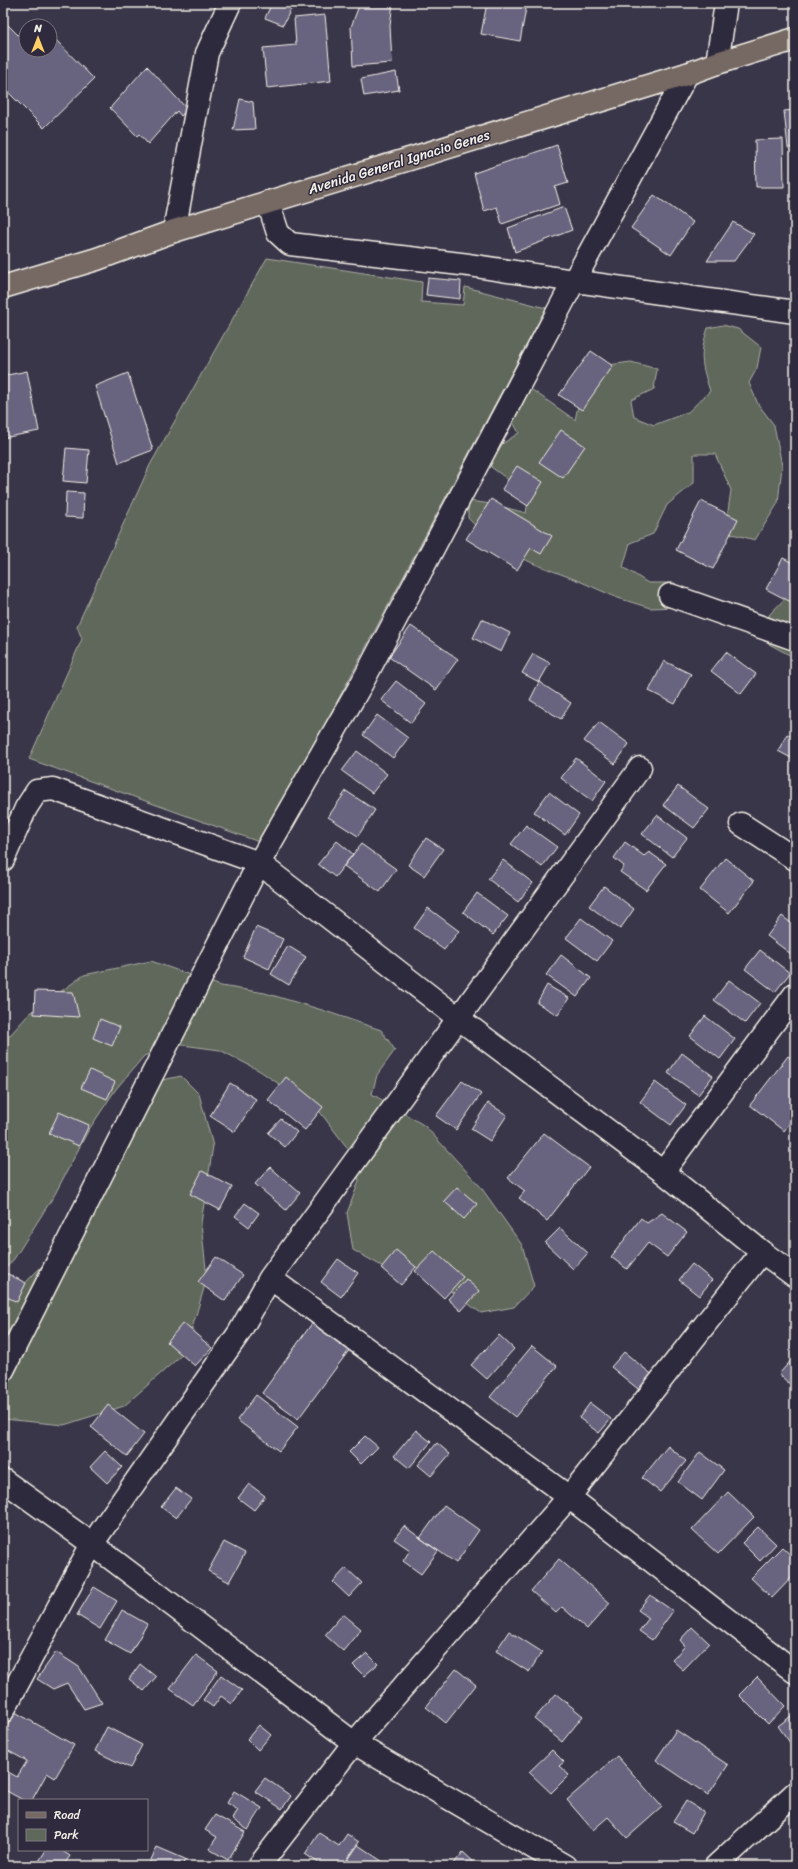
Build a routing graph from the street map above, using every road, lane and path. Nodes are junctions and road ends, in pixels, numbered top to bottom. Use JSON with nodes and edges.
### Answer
{"nodes":[{"id":1,"x":230,"y":3,"type":"edge"},
{"id":2,"x":726,"y":3,"type":"edge"},
{"id":3,"x":795,"y":39,"type":"edge"},
{"id":4,"x":717,"y":63,"type":"junction"},
{"id":5,"x":687,"y":74,"type":"junction"},
{"id":6,"x":268,"y":202,"type":"junction"},
{"id":7,"x":174,"y":231,"type":"junction"},
{"id":8,"x":574,"y":281,"type":"junction"},
{"id":9,"x":3,"y":287,"type":"edge"},
{"id":10,"x":795,"y":312,"type":"edge"},
{"id":11,"x":670,"y":594,"type":"dead end"},
{"id":12,"x":795,"y":639,"type":"edge"},
{"id":13,"x":640,"y":768,"type":"dead end"},
{"id":14,"x":741,"y":824,"type":"dead end"},
{"id":15,"x":795,"y":859,"type":"edge"},
{"id":16,"x":3,"y":860,"type":"edge"},
{"id":17,"x":259,"y":863,"type":"junction"},
{"id":18,"x":795,"y":994,"type":"edge"},
{"id":19,"x":458,"y":1018,"type":"junction"},
{"id":20,"x":663,"y":1172,"type":"junction"},
{"id":21,"x":762,"y":1252,"type":"junction"},
{"id":22,"x":795,"y":1276,"type":"edge"},
{"id":23,"x":270,"y":1278,"type":"junction"},
{"id":24,"x":3,"y":1370,"type":"edge"},
{"id":25,"x":3,"y":1480,"type":"edge"},
{"id":26,"x":569,"y":1497,"type":"junction"},
{"id":27,"x":92,"y":1544,"type":"junction"},
{"id":28,"x":795,"y":1672,"type":"edge"},
{"id":29,"x":3,"y":1711,"type":"edge"},
{"id":30,"x":354,"y":1743,"type":"junction"},
{"id":31,"x":795,"y":1793,"type":"edge"},
{"id":32,"x":259,"y":1866,"type":"edge"},
{"id":33,"x":565,"y":1866,"type":"edge"},
{"id":34,"x":716,"y":1866,"type":"edge"}],
"edges":[{"from":1,"to":7,"type":"street"},
{"from":2,"to":4,"type":"street"},
{"from":3,"to":4,"type":"main road","name":"Avenida General Ignacio Genes"},
{"from":4,"to":5,"type":"main road","name":"Avenida General Ignacio Genes"},
{"from":5,"to":6,"type":"main road","name":"Avenida General Ignacio Genes"},
{"from":5,"to":8,"type":"street"},
{"from":6,"to":7,"type":"main road","name":"Avenida General Ignacio Genes"},
{"from":6,"to":8,"type":"street"},
{"from":7,"to":9,"type":"main road","name":"Avenida General Ignacio Genes"},
{"from":8,"to":10,"type":"street"},
{"from":8,"to":17,"type":"street"},
{"from":11,"to":12,"type":"street"},
{"from":13,"to":19,"type":"street"},
{"from":14,"to":15,"type":"street"},
{"from":16,"to":17,"type":"street"},
{"from":17,"to":19,"type":"street"},
{"from":17,"to":24,"type":"street"},
{"from":18,"to":20,"type":"street"},
{"from":19,"to":20,"type":"street"},
{"from":19,"to":23,"type":"street"},
{"from":20,"to":21,"type":"street"},
{"from":21,"to":22,"type":"street"},
{"from":21,"to":26,"type":"street"},
{"from":23,"to":26,"type":"street"},
{"from":23,"to":27,"type":"street"},
{"from":25,"to":27,"type":"street"},
{"from":26,"to":28,"type":"street"},
{"from":26,"to":30,"type":"street"},
{"from":27,"to":29,"type":"street"},
{"from":27,"to":30,"type":"street"},
{"from":30,"to":32,"type":"street"},
{"from":30,"to":33,"type":"street"},
{"from":31,"to":34,"type":"street"}]}
